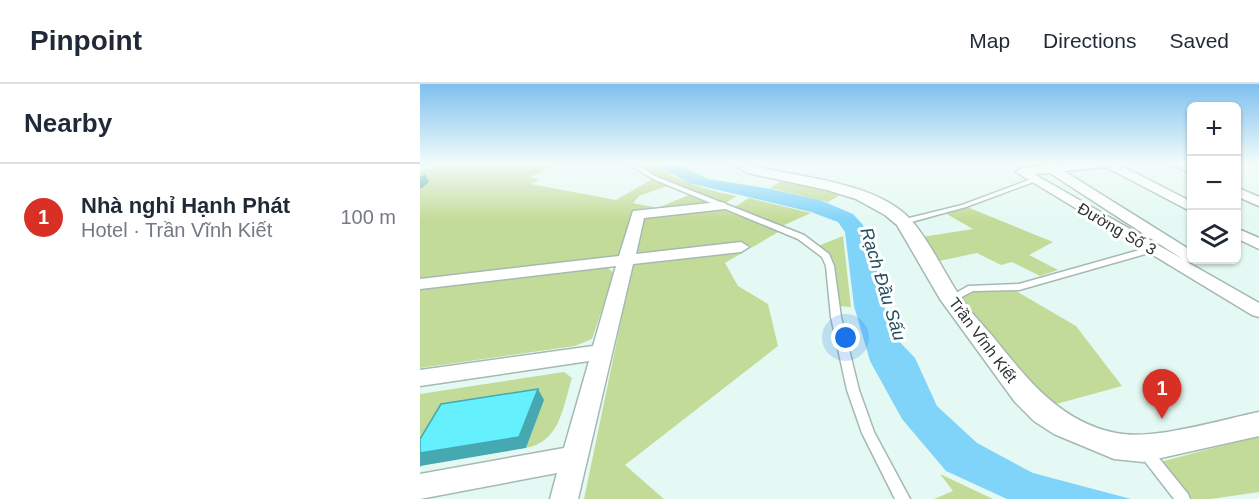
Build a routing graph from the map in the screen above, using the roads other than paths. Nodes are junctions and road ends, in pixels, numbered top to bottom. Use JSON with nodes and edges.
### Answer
{"nodes":[{"id":1,"x":664,"y":182,"type":"edge"},
{"id":2,"x":808,"y":182,"type":"edge"},
{"id":3,"x":1028,"y":182,"type":"edge"},
{"id":4,"x":1038,"y":182,"type":"edge"},
{"id":5,"x":1074,"y":182,"type":"edge"},
{"id":6,"x":1144,"y":182,"type":"edge"},
{"id":7,"x":1241,"y":193,"type":"edge"},
{"id":8,"x":1259,"y":202,"type":"edge"},
{"id":9,"x":720,"y":206,"type":"junction"},
{"id":10,"x":1187,"y":206,"type":"edge"},
{"id":11,"x":904,"y":222,"type":"junction"},
{"id":12,"x":1241,"y":234,"type":"edge"},
{"id":13,"x":1258,"y":243,"type":"edge"},
{"id":14,"x":1241,"y":245,"type":"edge"},
{"id":15,"x":741,"y":247,"type":"dead end"},
{"id":16,"x":1153,"y":249,"type":"junction"},
{"id":17,"x":1187,"y":253,"type":"edge"},
{"id":18,"x":626,"y":260,"type":"junction"},
{"id":19,"x":1202,"y":264,"type":"edge"},
{"id":20,"x":420,"y":284,"type":"edge"},
{"id":21,"x":951,"y":299,"type":"junction"},
{"id":22,"x":1259,"y":306,"type":"edge"},
{"id":23,"x":1259,"y":311,"type":"edge"},
{"id":24,"x":602,"y":352,"type":"junction"},
{"id":25,"x":420,"y":378,"type":"edge"},
{"id":26,"x":1259,"y":424,"type":"edge"},
{"id":27,"x":1143,"y":449,"type":"junction"},
{"id":28,"x":574,"y":459,"type":"junction"},
{"id":29,"x":420,"y":487,"type":"edge"},
{"id":30,"x":564,"y":499,"type":"edge"},
{"id":31,"x":903,"y":499,"type":"edge"},
{"id":32,"x":1183,"y":499,"type":"edge"}],
"edges":[{"from":1,"to":9,"type":"lane"},
{"from":2,"to":11,"type":"street","name":"Trần Vĩnh Kiết"},
{"from":3,"to":11,"type":"lane"},
{"from":4,"to":16,"type":"street","name":"Đường Số 3"},
{"from":5,"to":17,"type":"street"},
{"from":6,"to":10,"type":"street"},
{"from":7,"to":8,"type":"street"},
{"from":9,"to":18,"type":"street"},
{"from":9,"to":31,"type":"lane"},
{"from":11,"to":21,"type":"street","name":"Trần Vĩnh Kiết"},
{"from":12,"to":13,"type":"street"},
{"from":13,"to":14,"type":"street"},
{"from":15,"to":18,"type":"street"},
{"from":16,"to":21,"type":"lane"},
{"from":16,"to":23,"type":"street","name":"Đường Số 3"},
{"from":18,"to":20,"type":"street"},
{"from":18,"to":24,"type":"street"},
{"from":19,"to":22,"type":"street"},
{"from":21,"to":27,"type":"street","name":"Trần Vĩnh Kiết"},
{"from":24,"to":25,"type":"street"},
{"from":24,"to":28,"type":"street"},
{"from":26,"to":27,"type":"street","name":"Trần Vĩnh Kiết"},
{"from":27,"to":32,"type":"lane"},
{"from":28,"to":29,"type":"street"},
{"from":28,"to":30,"type":"street"}]}
